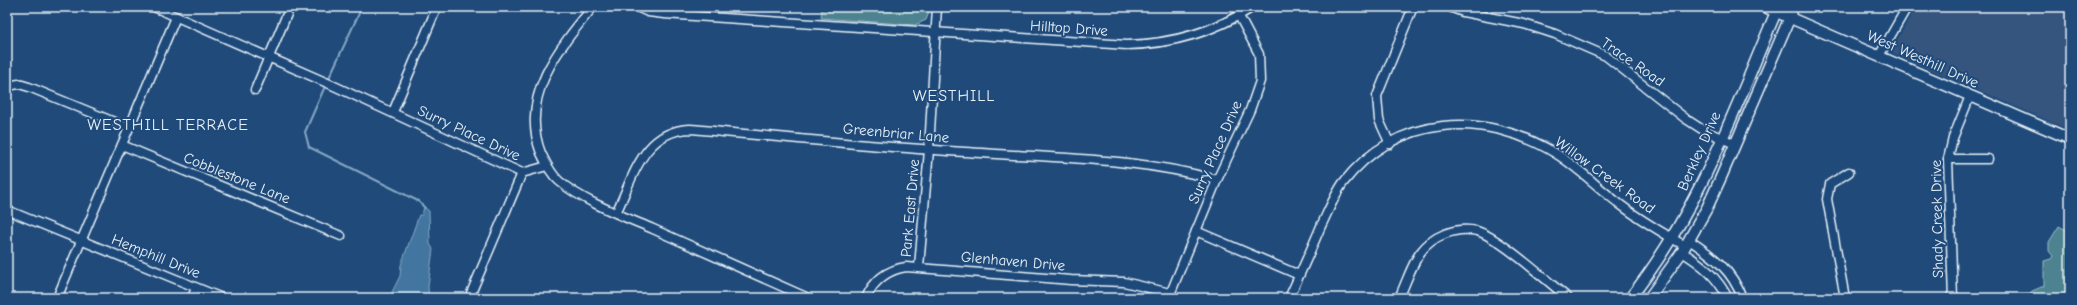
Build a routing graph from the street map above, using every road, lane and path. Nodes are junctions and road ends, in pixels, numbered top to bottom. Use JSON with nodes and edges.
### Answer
{"nodes":[{"id":1,"x":154,"y":7,"type":"edge"},
{"id":2,"x":290,"y":7,"type":"edge"},
{"id":3,"x":437,"y":7,"type":"edge"},
{"id":4,"x":593,"y":7,"type":"edge"},
{"id":5,"x":637,"y":7,"type":"edge"},
{"id":6,"x":937,"y":7,"type":"edge"},
{"id":7,"x":1253,"y":7,"type":"edge"},
{"id":8,"x":1413,"y":7,"type":"edge"},
{"id":9,"x":1450,"y":7,"type":"edge"},
{"id":10,"x":1765,"y":7,"type":"edge"},
{"id":11,"x":1794,"y":7,"type":"edge"},
{"id":12,"x":1907,"y":7,"type":"edge"},
{"id":13,"x":1777,"y":9,"type":"edge"},
{"id":14,"x":1239,"y":16,"type":"junction"},
{"id":15,"x":176,"y":17,"type":"junction"},
{"id":16,"x":1790,"y":17,"type":"junction"},
{"id":17,"x":935,"y":32,"type":"junction"},
{"id":18,"x":1879,"y":56,"type":"junction"},
{"id":19,"x":269,"y":57,"type":"junction"},
{"id":20,"x":7,"y":86,"type":"edge"},
{"id":21,"x":255,"y":90,"type":"dead end"},
{"id":22,"x":1970,"y":96,"type":"junction"},
{"id":23,"x":393,"y":112,"type":"junction"},
{"id":24,"x":130,"y":128,"type":"junction"},
{"id":25,"x":1722,"y":138,"type":"junction"},
{"id":26,"x":2070,"y":139,"type":"edge"},
{"id":27,"x":1390,"y":144,"type":"junction"},
{"id":28,"x":1735,"y":144,"type":"junction"},
{"id":29,"x":122,"y":145,"type":"junction"},
{"id":30,"x":929,"y":150,"type":"junction"},
{"id":31,"x":1948,"y":159,"type":"junction"},
{"id":32,"x":1988,"y":159,"type":"dead end"},
{"id":33,"x":547,"y":166,"type":"junction"},
{"id":34,"x":1849,"y":172,"type":"dead end"},
{"id":35,"x":522,"y":173,"type":"junction"},
{"id":36,"x":1218,"y":180,"type":"junction"},
{"id":37,"x":7,"y":210,"type":"edge"},
{"id":38,"x":616,"y":213,"type":"junction"},
{"id":39,"x":1196,"y":231,"type":"junction"},
{"id":40,"x":341,"y":236,"type":"dead end"},
{"id":41,"x":1672,"y":238,"type":"junction"},
{"id":42,"x":80,"y":240,"type":"junction"},
{"id":43,"x":1685,"y":246,"type":"junction"},
{"id":44,"x":919,"y":267,"type":"junction"},
{"id":45,"x":1299,"y":276,"type":"junction"},
{"id":46,"x":196,"y":288,"type":"junction"},
{"id":47,"x":1169,"y":296,"type":"edge"},
{"id":48,"x":805,"y":297,"type":"edge"},
{"id":49,"x":57,"y":298,"type":"edge"},
{"id":50,"x":192,"y":298,"type":"edge"},
{"id":51,"x":222,"y":298,"type":"edge"},
{"id":52,"x":469,"y":298,"type":"edge"},
{"id":53,"x":866,"y":298,"type":"edge"},
{"id":54,"x":1289,"y":298,"type":"edge"},
{"id":55,"x":1400,"y":298,"type":"edge"},
{"id":56,"x":1568,"y":298,"type":"edge"},
{"id":57,"x":1630,"y":298,"type":"edge"},
{"id":58,"x":1649,"y":298,"type":"edge"},
{"id":59,"x":1728,"y":298,"type":"edge"},
{"id":60,"x":1742,"y":298,"type":"edge"},
{"id":61,"x":1845,"y":298,"type":"edge"},
{"id":62,"x":1953,"y":298,"type":"edge"}],
"edges":[{"from":1,"to":15,"type":"street","name":"Surry Place Drive"},
{"from":2,"to":19,"type":"street"},
{"from":3,"to":23,"type":"street"},
{"from":4,"to":33,"type":"street"},
{"from":5,"to":17,"type":"street","name":"Hilltop Drive"},
{"from":6,"to":17,"type":"street","name":"Park East Drive"},
{"from":7,"to":14,"type":"street","name":"Hilltop Drive"},
{"from":8,"to":27,"type":"street"},
{"from":9,"to":25,"type":"street","name":"Trace Road"},
{"from":10,"to":13,"type":"street","name":"West Westhill Drive"},
{"from":11,"to":16,"type":"street","name":"Berkley Drive"},
{"from":12,"to":18,"type":"street"},
{"from":13,"to":16,"type":"street","name":"West Westhill Drive"},
{"from":13,"to":25,"type":"street","name":"Berkley Drive"},
{"from":14,"to":17,"type":"street","name":"Hilltop Drive"},
{"from":14,"to":36,"type":"street","name":"Surry Place Drive"},
{"from":15,"to":19,"type":"street","name":"Surry Place Drive"},
{"from":15,"to":24,"type":"street"},
{"from":16,"to":18,"type":"street","name":"West Westhill Drive"},
{"from":16,"to":28,"type":"street","name":"Berkley Drive"},
{"from":17,"to":30,"type":"street","name":"Park East Drive"},
{"from":18,"to":22,"type":"street","name":"West Westhill Drive"},
{"from":19,"to":21,"type":"street"},
{"from":19,"to":23,"type":"street","name":"Surry Place Drive"},
{"from":20,"to":24,"type":"street"},
{"from":22,"to":26,"type":"street","name":"West Westhill Drive"},
{"from":22,"to":31,"type":"street","name":"Shady Creek Drive"},
{"from":23,"to":35,"type":"street","name":"Surry Place Drive"},
{"from":24,"to":29,"type":"street"},
{"from":25,"to":28,"type":"street","name":"Trace Road"},
{"from":25,"to":41,"type":"street","name":"Berkley Drive"},
{"from":27,"to":41,"type":"street","name":"Willow Creek Road"},
{"from":27,"to":45,"type":"street","name":"Willow Creek Road"},
{"from":28,"to":43,"type":"street","name":"Berkley Drive"},
{"from":29,"to":40,"type":"street","name":"Cobblestone Lane"},
{"from":29,"to":42,"type":"street"},
{"from":30,"to":36,"type":"street","name":"Greenbriar Lane"},
{"from":30,"to":38,"type":"street","name":"Greenbriar Lane"},
{"from":30,"to":44,"type":"street","name":"Park East Drive"},
{"from":31,"to":32,"type":"street"},
{"from":31,"to":62,"type":"street","name":"Shady Creek Drive"},
{"from":33,"to":35,"type":"street","name":"Surry Place Drive"},
{"from":33,"to":38,"type":"street"},
{"from":34,"to":61,"type":"street"},
{"from":35,"to":52,"type":"street"},
{"from":36,"to":39,"type":"street","name":"Surry Place Drive"},
{"from":37,"to":42,"type":"street","name":"Hemphill Drive"},
{"from":38,"to":48,"type":"street"},
{"from":39,"to":45,"type":"street"},
{"from":39,"to":47,"type":"street","name":"Surry Place Drive"},
{"from":41,"to":43,"type":"street","name":"Willow Creek Road"},
{"from":41,"to":57,"type":"street","name":"Berkley Drive"},
{"from":42,"to":46,"type":"street","name":"Hemphill Drive"},
{"from":42,"to":49,"type":"street"},
{"from":43,"to":58,"type":"street","name":"Berkley Drive"},
{"from":43,"to":59,"type":"street","name":"Willow Creek Road"},
{"from":43,"to":60,"type":"street","name":"Willow Creek Road"},
{"from":44,"to":47,"type":"street","name":"Glenhaven Drive"},
{"from":44,"to":53,"type":"street","name":"Glenhaven Drive"},
{"from":45,"to":54,"type":"street","name":"Willow Creek Road"},
{"from":46,"to":50,"type":"street"},
{"from":46,"to":51,"type":"street","name":"Hemphill Drive"},
{"from":55,"to":56,"type":"street"}]}
